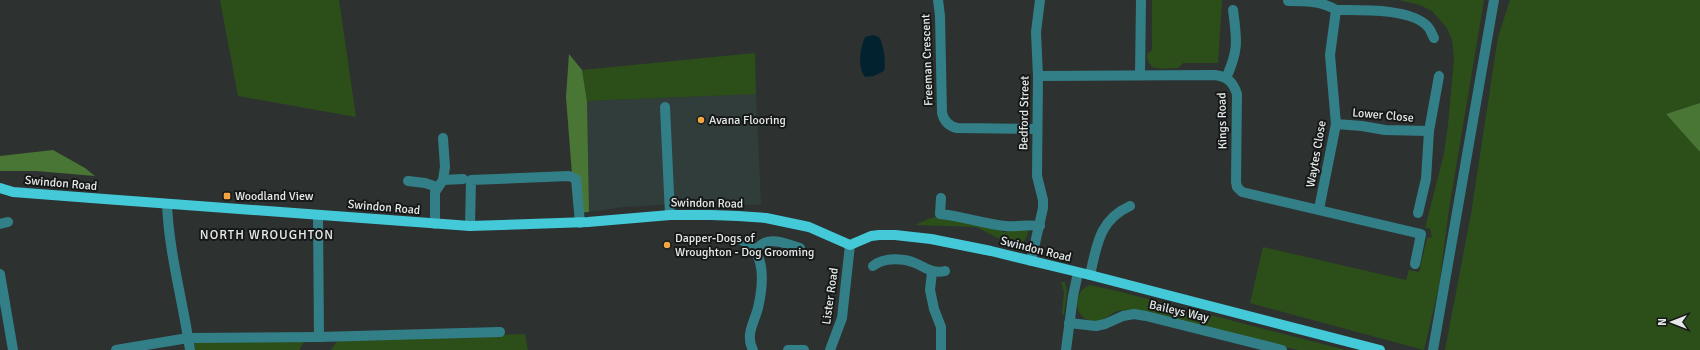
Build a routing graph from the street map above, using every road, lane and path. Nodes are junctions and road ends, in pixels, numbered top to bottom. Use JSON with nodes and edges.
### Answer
{"nodes":[{"id":1,"x":938,"y":0,"type":"edge"},
{"id":2,"x":1040,"y":0,"type":"edge"},
{"id":3,"x":1140,"y":0,"type":"edge"},
{"id":4,"x":1494,"y":0,"type":"edge"},
{"id":5,"x":1288,"y":1,"type":"dead end"},
{"id":6,"x":1233,"y":10,"type":"dead end"},
{"id":7,"x":1336,"y":10,"type":"junction"},
{"id":8,"x":1434,"y":38,"type":"dead end"},
{"id":9,"x":1140,"y":75,"type":"junction"},
{"id":10,"x":1038,"y":76,"type":"junction"},
{"id":11,"x":1439,"y":76,"type":"dead end"},
{"id":12,"x":1226,"y":78,"type":"junction"},
{"id":13,"x":665,"y":107,"type":"dead end"},
{"id":14,"x":1336,"y":124,"type":"junction"},
{"id":15,"x":1037,"y":129,"type":"junction"},
{"id":16,"x":1429,"y":131,"type":"junction"},
{"id":17,"x":443,"y":138,"type":"dead end"},
{"id":18,"x":463,"y":179,"type":"dead end"},
{"id":19,"x":408,"y":181,"type":"dead end"},
{"id":20,"x":440,"y":183,"type":"junction"},
{"id":21,"x":0,"y":188,"type":"edge"},
{"id":22,"x":13,"y":192,"type":"junction"},
{"id":23,"x":0,"y":194,"type":"edge"},
{"id":24,"x":941,"y":198,"type":"dead end"},
{"id":25,"x":167,"y":204,"type":"junction"},
{"id":26,"x":1130,"y":206,"type":"dead end"},
{"id":27,"x":1319,"y":209,"type":"junction"},
{"id":28,"x":1418,"y":213,"type":"dead end"},
{"id":29,"x":318,"y":215,"type":"junction"},
{"id":30,"x":670,"y":215,"type":"junction"},
{"id":31,"x":580,"y":222,"type":"junction"},
{"id":32,"x":435,"y":224,"type":"junction"},
{"id":33,"x":470,"y":226,"type":"junction"},
{"id":34,"x":1040,"y":226,"type":"junction"},
{"id":35,"x":743,"y":240,"type":"dead end"},
{"id":36,"x":850,"y":245,"type":"junction"},
{"id":37,"x":800,"y":248,"type":"dead end"},
{"id":38,"x":756,"y":250,"type":"junction"},
{"id":39,"x":1031,"y":261,"type":"junction"},
{"id":40,"x":1415,"y":264,"type":"dead end"},
{"id":41,"x":873,"y":266,"type":"dead end"},
{"id":42,"x":945,"y":271,"type":"dead end"},
{"id":43,"x":932,"y":272,"type":"junction"},
{"id":44,"x":1078,"y":272,"type":"junction"},
{"id":45,"x":0,"y":274,"type":"edge"},
{"id":46,"x":1090,"y":275,"type":"junction"},
{"id":47,"x":1069,"y":323,"type":"junction"},
{"id":48,"x":500,"y":332,"type":"dead end"},
{"id":49,"x":318,"y":337,"type":"junction"},
{"id":50,"x":188,"y":338,"type":"junction"},
{"id":51,"x":13,"y":350,"type":"edge"},
{"id":52,"x":116,"y":350,"type":"edge"},
{"id":53,"x":190,"y":350,"type":"edge"},
{"id":54,"x":753,"y":350,"type":"edge"},
{"id":55,"x":788,"y":350,"type":"edge"},
{"id":56,"x":804,"y":350,"type":"edge"},
{"id":57,"x":830,"y":350,"type":"edge"},
{"id":58,"x":941,"y":350,"type":"edge"},
{"id":59,"x":1066,"y":350,"type":"edge"},
{"id":60,"x":1282,"y":350,"type":"edge"},
{"id":61,"x":1380,"y":350,"type":"edge"},
{"id":62,"x":1433,"y":350,"type":"edge"}],
"edges":[{"from":1,"to":15,"type":"street","name":"Freeman Crescent"},
{"from":2,"to":10,"type":"street","name":"Bedford Street"},
{"from":3,"to":9,"type":"street"},
{"from":4,"to":62,"type":"street"},
{"from":5,"to":7,"type":"street"},
{"from":6,"to":12,"type":"street"},
{"from":7,"to":8,"type":"street"},
{"from":7,"to":14,"type":"street","name":"Waytes Close"},
{"from":9,"to":10,"type":"street","name":"Kings Road"},
{"from":9,"to":12,"type":"street","name":"Kings Road"},
{"from":10,"to":15,"type":"street","name":"Bedford Street"},
{"from":11,"to":16,"type":"street","name":"Lower Close"},
{"from":12,"to":27,"type":"street","name":"Kings Road"},
{"from":13,"to":30,"type":"street"},
{"from":14,"to":16,"type":"street","name":"Lower Close"},
{"from":14,"to":27,"type":"street","name":"Waytes Close"},
{"from":15,"to":34,"type":"street","name":"Bedford Street"},
{"from":16,"to":28,"type":"street","name":"Lower Close"},
{"from":17,"to":20,"type":"street"},
{"from":18,"to":20,"type":"street"},
{"from":19,"to":20,"type":"street"},
{"from":20,"to":32,"type":"street"},
{"from":21,"to":22,"type":"main road","name":"Swindon Road"},
{"from":22,"to":23,"type":"main road","name":"Swindon Road"},
{"from":22,"to":25,"type":"main road","name":"Swindon Road"},
{"from":24,"to":34,"type":"street"},
{"from":25,"to":29,"type":"main road","name":"Swindon Road"},
{"from":25,"to":50,"type":"street"},
{"from":26,"to":46,"type":"street"},
{"from":27,"to":40,"type":"street","name":"Kings Road"},
{"from":29,"to":32,"type":"main road","name":"Swindon Road"},
{"from":29,"to":49,"type":"street"},
{"from":30,"to":31,"type":"main road","name":"Swindon Road"},
{"from":30,"to":36,"type":"main road","name":"Swindon Road"},
{"from":31,"to":33,"type":"main road","name":"Swindon Road"},
{"from":31,"to":33,"type":"street"},
{"from":32,"to":33,"type":"main road","name":"Swindon Road"},
{"from":34,"to":39,"type":"street","name":"Bedford Street"},
{"from":35,"to":38,"type":"street"},
{"from":36,"to":39,"type":"main road","name":"Swindon Road"},
{"from":36,"to":57,"type":"street","name":"Lister Road"},
{"from":37,"to":38,"type":"street"},
{"from":38,"to":54,"type":"street"},
{"from":39,"to":44,"type":"main road","name":"Swindon Road"},
{"from":41,"to":43,"type":"street"},
{"from":42,"to":43,"type":"street"},
{"from":43,"to":58,"type":"street"},
{"from":44,"to":46,"type":"main road","name":"Swindon Road"},
{"from":44,"to":47,"type":"street"},
{"from":45,"to":51,"type":"street"},
{"from":46,"to":61,"type":"main road","name":"Swindon Road"},
{"from":47,"to":59,"type":"street"},
{"from":47,"to":60,"type":"street","name":"Baileys Way"},
{"from":48,"to":49,"type":"street"},
{"from":49,"to":50,"type":"street"},
{"from":50,"to":52,"type":"street"},
{"from":50,"to":53,"type":"street"},
{"from":55,"to":56,"type":"street"}]}
